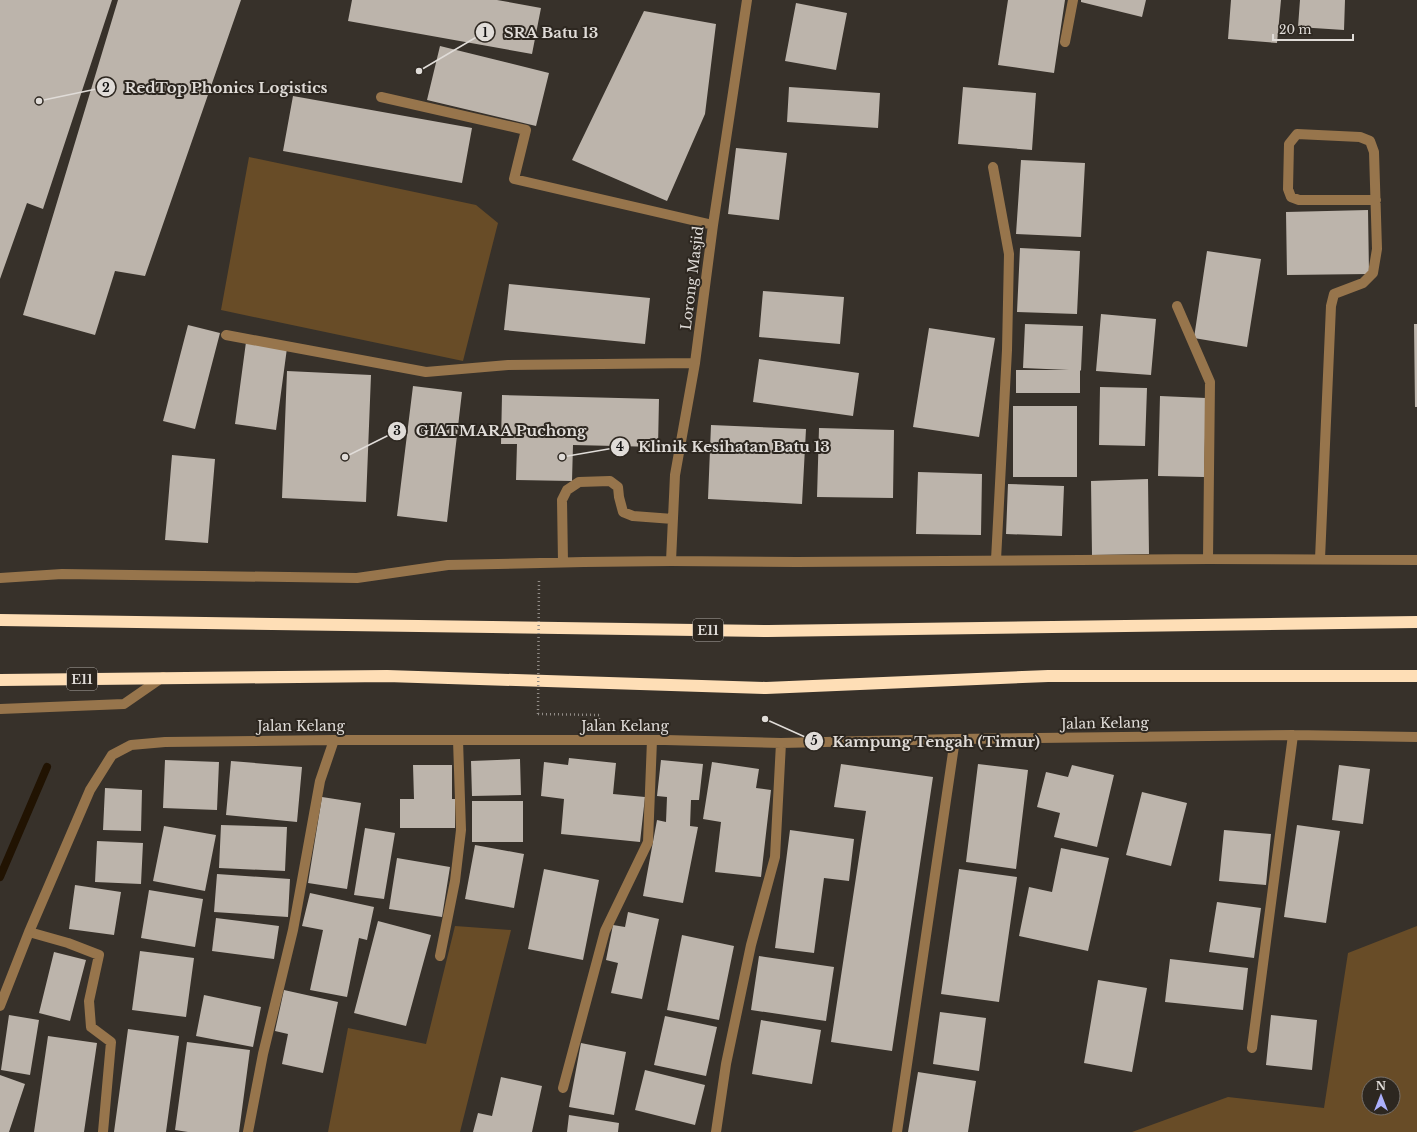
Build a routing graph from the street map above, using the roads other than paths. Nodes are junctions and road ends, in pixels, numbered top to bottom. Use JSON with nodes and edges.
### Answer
{"nodes":[{"id":1,"x":747,"y":0,"type":"edge"},
{"id":2,"x":1072,"y":0,"type":"edge"},
{"id":3,"x":1065,"y":42,"type":"dead end"},
{"id":4,"x":381,"y":97,"type":"dead end"},
{"id":5,"x":993,"y":167,"type":"dead end"},
{"id":6,"x":1376,"y":200,"type":"junction"},
{"id":7,"x":713,"y":225,"type":"junction"},
{"id":8,"x":1177,"y":306,"type":"dead end"},
{"id":9,"x":226,"y":335,"type":"dead end"},
{"id":10,"x":695,"y":363,"type":"junction"},
{"id":11,"x":673,"y":519,"type":"junction"},
{"id":12,"x":1208,"y":559,"type":"junction"},
{"id":13,"x":1320,"y":559,"type":"junction"},
{"id":14,"x":996,"y":560,"type":"junction"},
{"id":15,"x":1417,"y":560,"type":"edge"},
{"id":16,"x":671,"y":561,"type":"junction"},
{"id":17,"x":562,"y":562,"type":"junction"},
{"id":18,"x":0,"y":578,"type":"edge"},
{"id":19,"x":0,"y":620,"type":"edge"},
{"id":20,"x":1417,"y":622,"type":"edge"},
{"id":21,"x":1417,"y":676,"type":"edge"},
{"id":22,"x":163,"y":678,"type":"junction"},
{"id":23,"x":0,"y":680,"type":"edge"},
{"id":24,"x":0,"y":709,"type":"edge"},
{"id":25,"x":1293,"y":735,"type":"junction"},
{"id":26,"x":1417,"y":737,"type":"edge"},
{"id":27,"x":955,"y":739,"type":"junction"},
{"id":28,"x":334,"y":740,"type":"junction"},
{"id":29,"x":458,"y":740,"type":"junction"},
{"id":30,"x":652,"y":740,"type":"junction"},
{"id":31,"x":781,"y":743,"type":"junction"},
{"id":32,"x":28,"y":932,"type":"junction"},
{"id":33,"x":440,"y":956,"type":"dead end"},
{"id":34,"x":0,"y":1006,"type":"edge"},
{"id":35,"x":1252,"y":1048,"type":"dead end"},
{"id":36,"x":563,"y":1088,"type":"dead end"},
{"id":37,"x":103,"y":1132,"type":"edge"},
{"id":38,"x":248,"y":1132,"type":"edge"},
{"id":39,"x":716,"y":1132,"type":"edge"},
{"id":40,"x":897,"y":1132,"type":"edge"}],
"edges":[{"from":1,"to":7,"type":"street","name":"Lorong Masjid"},
{"from":2,"to":3,"type":"street"},
{"from":4,"to":7,"type":"street"},
{"from":5,"to":14,"type":"street"},
{"from":6,"to":6,"type":"street"},
{"from":6,"to":13,"type":"street"},
{"from":7,"to":10,"type":"street","name":"Lorong Masjid"},
{"from":8,"to":12,"type":"street"},
{"from":9,"to":10,"type":"street"},
{"from":10,"to":11,"type":"street","name":"Lorong Masjid"},
{"from":11,"to":16,"type":"street","name":"Lorong Masjid"},
{"from":11,"to":17,"type":"street"},
{"from":12,"to":13,"type":"street"},
{"from":12,"to":14,"type":"street"},
{"from":13,"to":15,"type":"street"},
{"from":14,"to":16,"type":"street"},
{"from":16,"to":17,"type":"street"},
{"from":17,"to":18,"type":"street"},
{"from":19,"to":20,"type":"highway","number":"E11"},
{"from":21,"to":22,"type":"highway","number":"E11"},
{"from":22,"to":23,"type":"highway","number":"E11"},
{"from":22,"to":24,"type":"street"},
{"from":25,"to":26,"type":"street","name":"Jalan Kelang"},
{"from":25,"to":27,"type":"street","name":"Jalan Kelang"},
{"from":25,"to":35,"type":"street"},
{"from":27,"to":31,"type":"street","name":"Jalan Kelang"},
{"from":27,"to":40,"type":"street"},
{"from":28,"to":29,"type":"street","name":"Jalan Kelang"},
{"from":28,"to":32,"type":"street","name":"Jalan Kelang"},
{"from":28,"to":38,"type":"street"},
{"from":29,"to":30,"type":"street","name":"Jalan Kelang"},
{"from":29,"to":33,"type":"street"},
{"from":30,"to":31,"type":"street","name":"Jalan Kelang"},
{"from":30,"to":36,"type":"street"},
{"from":31,"to":39,"type":"street"},
{"from":32,"to":34,"type":"street","name":"Jalan Kelang"},
{"from":32,"to":37,"type":"street"}]}
